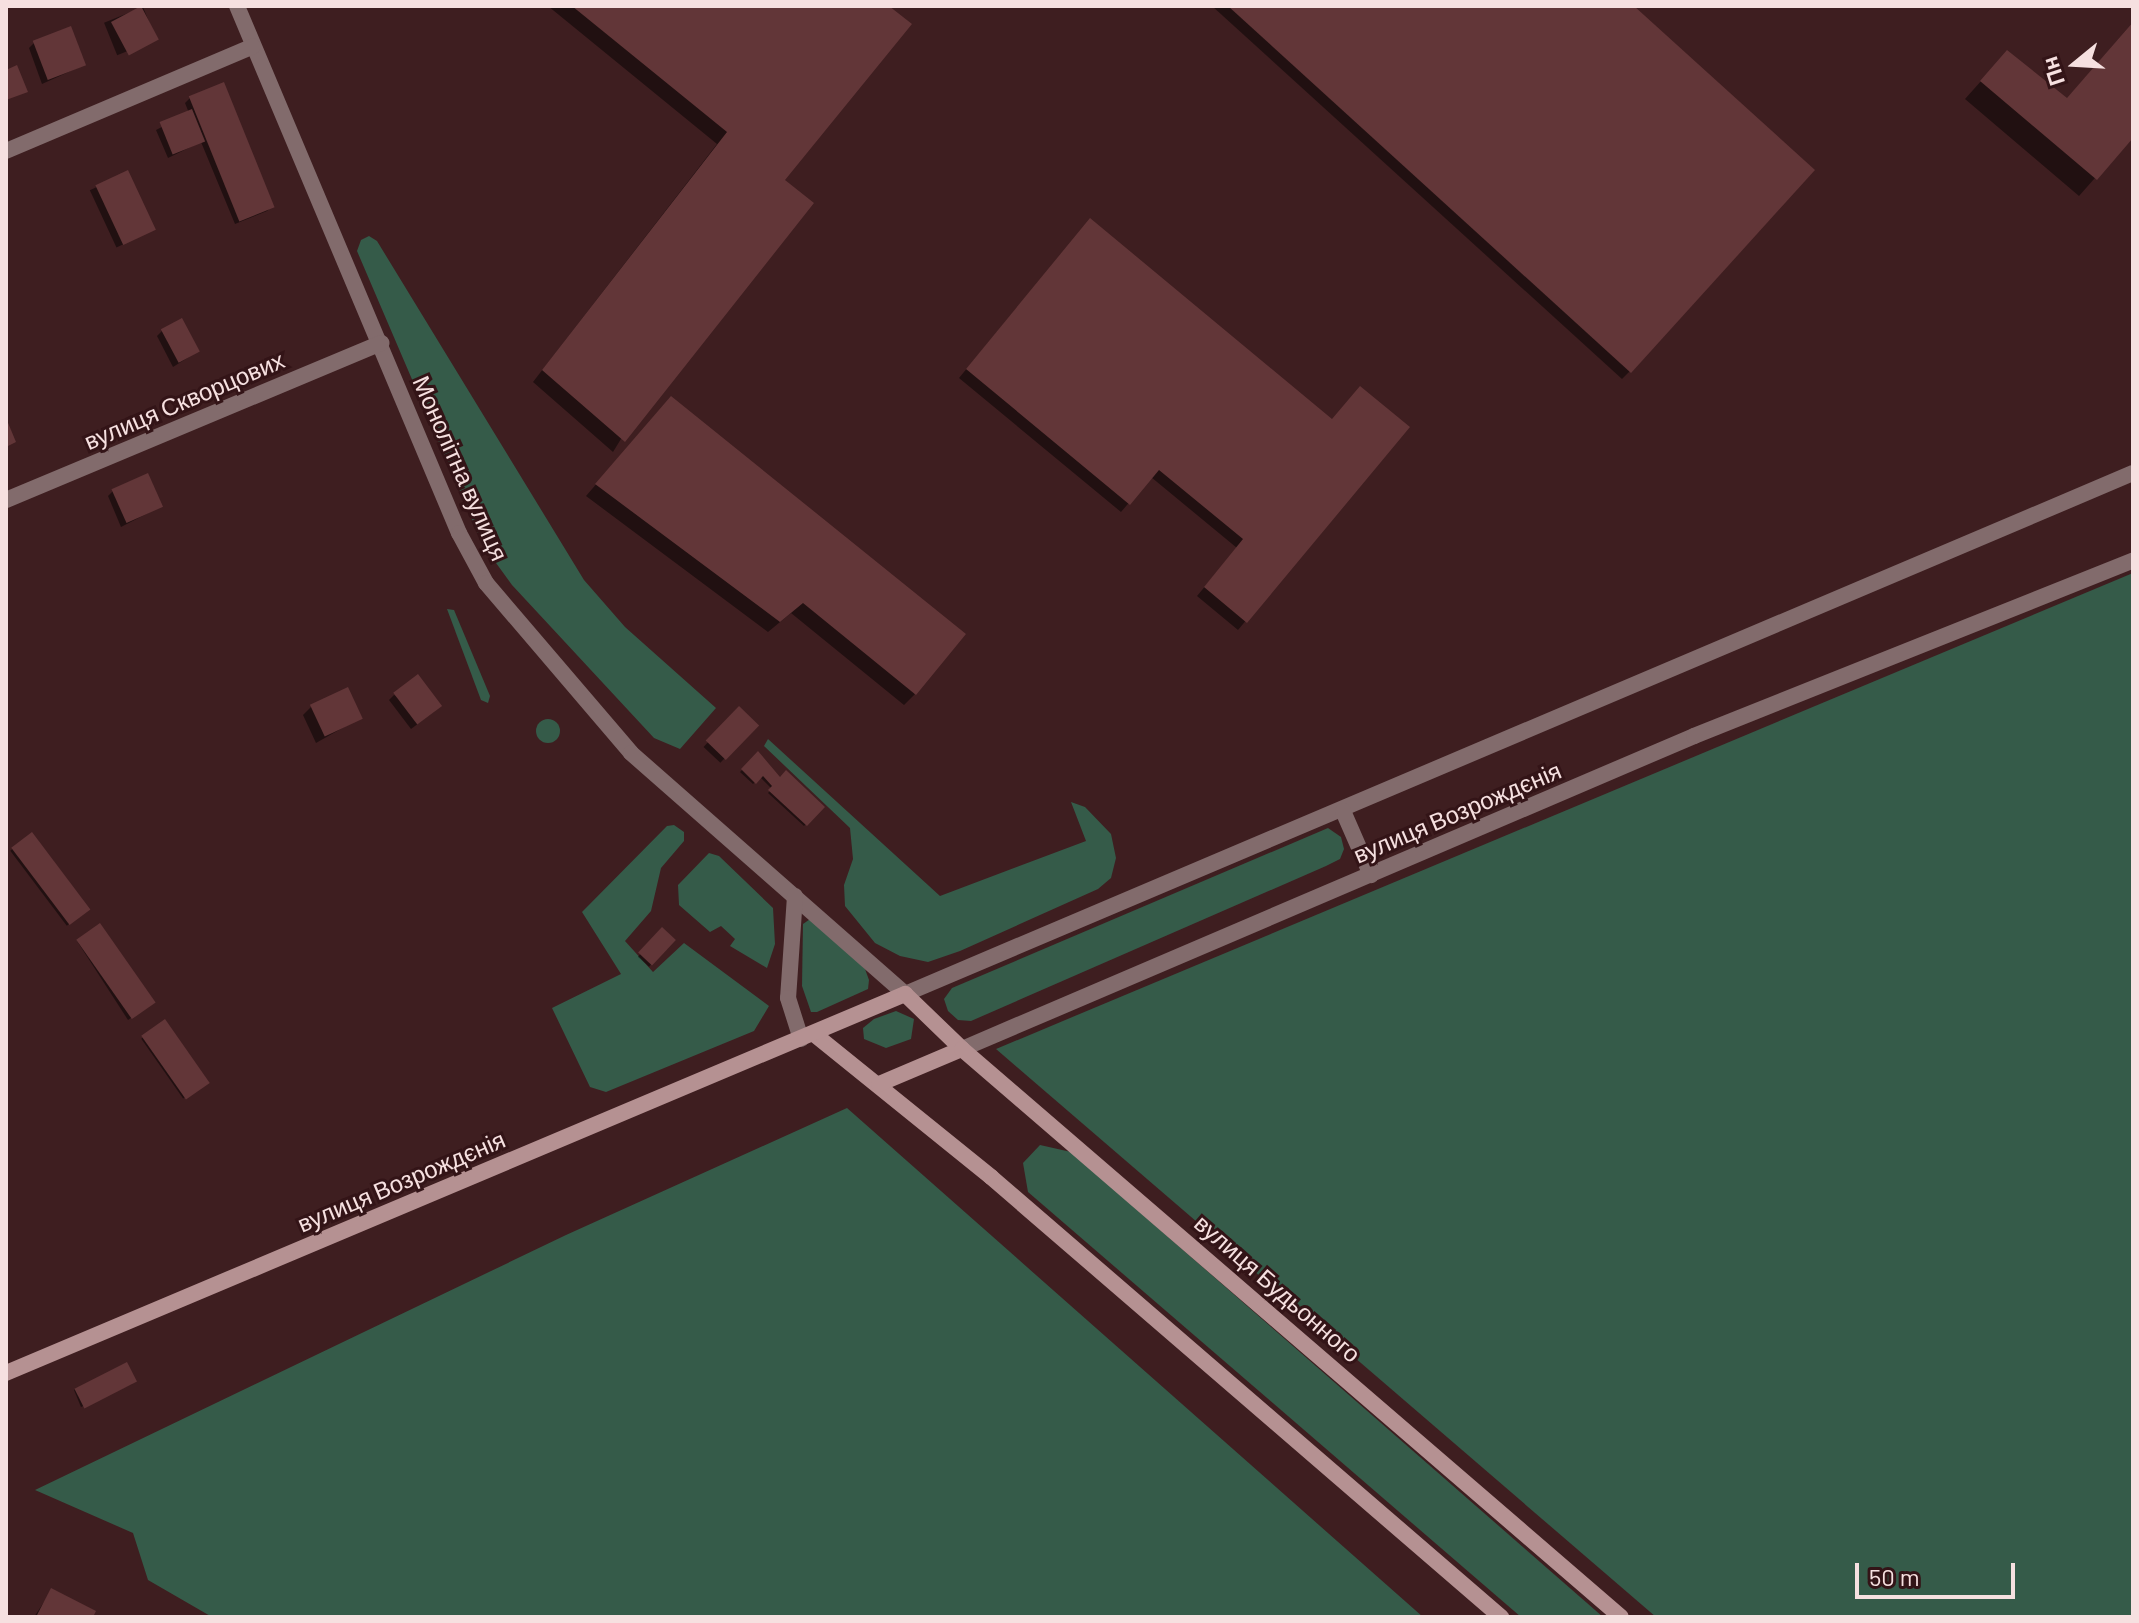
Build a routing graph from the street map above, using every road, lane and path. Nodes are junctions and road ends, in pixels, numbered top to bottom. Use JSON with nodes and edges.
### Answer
{"nodes":[{"id":1,"x":237,"y":6,"type":"edge"},
{"id":2,"x":253,"y":46,"type":"junction"},
{"id":3,"x":6,"y":151,"type":"edge"},
{"id":4,"x":381,"y":343,"type":"junction"},
{"id":5,"x":2133,"y":473,"type":"edge"},
{"id":6,"x":6,"y":500,"type":"edge"},
{"id":7,"x":2133,"y":560,"type":"edge"},
{"id":8,"x":1343,"y":811,"type":"junction"},
{"id":9,"x":1371,"y":875,"type":"junction"},
{"id":10,"x":795,"y":896,"type":"junction"},
{"id":11,"x":905,"y":994,"type":"junction"},
{"id":12,"x":808,"y":1036,"type":"junction"},
{"id":13,"x":962,"y":1049,"type":"junction"},
{"id":14,"x":879,"y":1084,"type":"junction"},
{"id":15,"x":6,"y":1373,"type":"edge"},
{"id":16,"x":1501,"y":1617,"type":"edge"},
{"id":17,"x":1621,"y":1617,"type":"edge"}],
"edges":[{"from":1,"to":2,"type":"street","name":"Монолітна вулиця"},
{"from":2,"to":3,"type":"street"},
{"from":2,"to":4,"type":"street","name":"Монолітна вулиця"},
{"from":4,"to":6,"type":"street","name":"вулиця Скворцових"},
{"from":4,"to":10,"type":"street","name":"Монолітна вулиця"},
{"from":5,"to":8,"type":"street","name":"вулиця Возрождєнія"},
{"from":7,"to":9,"type":"street","name":"вулиця Возрождєнія"},
{"from":8,"to":9,"type":"street"},
{"from":8,"to":11,"type":"street","name":"вулиця Возрождєнія"},
{"from":9,"to":13,"type":"street","name":"вулиця Возрождєнія"},
{"from":10,"to":11,"type":"street","name":"Монолітна вулиця"},
{"from":10,"to":12,"type":"street"},
{"from":11,"to":12,"type":"main road","name":"вулиця Возрождєнія"},
{"from":11,"to":13,"type":"main road","name":"вулиця Будьонного"},
{"from":12,"to":14,"type":"main road"},
{"from":12,"to":15,"type":"main road","name":"вулиця Возрождєнія"},
{"from":13,"to":14,"type":"main road","name":"вулиця Возрождєнія"},
{"from":13,"to":17,"type":"main road","name":"вулиця Будьонного"},
{"from":14,"to":16,"type":"main road"}]}
